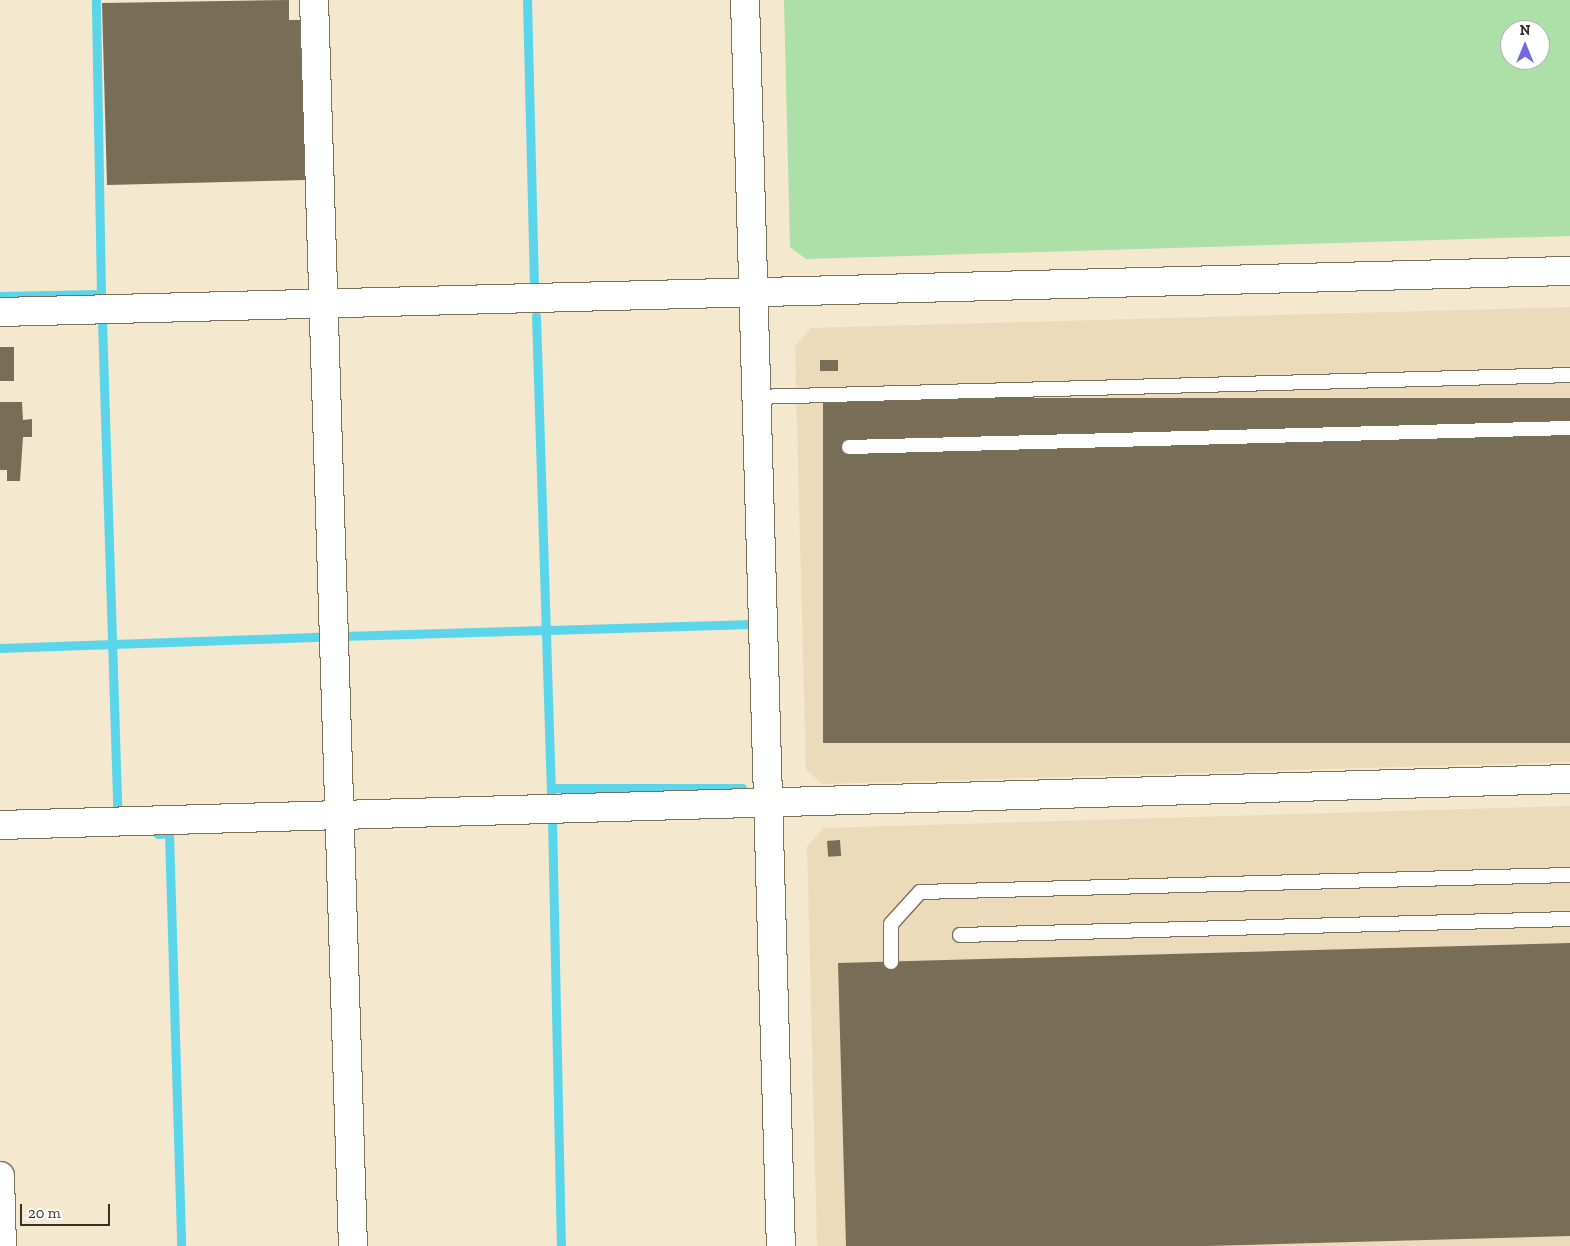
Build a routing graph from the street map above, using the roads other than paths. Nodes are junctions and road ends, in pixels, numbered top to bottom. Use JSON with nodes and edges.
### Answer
{"nodes":[{"id":1,"x":314,"y":0,"type":"edge"},
{"id":2,"x":745,"y":0,"type":"edge"},
{"id":3,"x":1570,"y":272,"type":"edge"},
{"id":4,"x":751,"y":290,"type":"junction"},
{"id":5,"x":321,"y":300,"type":"junction"},
{"id":6,"x":0,"y":312,"type":"edge"},
{"id":7,"x":1570,"y":375,"type":"edge"},
{"id":8,"x":754,"y":397,"type":"junction"},
{"id":9,"x":1570,"y":428,"type":"edge"},
{"id":10,"x":849,"y":447,"type":"dead end"},
{"id":11,"x":1570,"y":779,"type":"edge"},
{"id":12,"x":770,"y":800,"type":"junction"},
{"id":13,"x":337,"y":817,"type":"junction"},
{"id":14,"x":0,"y":825,"type":"edge"},
{"id":15,"x":1570,"y":875,"type":"edge"},
{"id":16,"x":1570,"y":919,"type":"edge"},
{"id":17,"x":960,"y":935,"type":"dead end"},
{"id":18,"x":892,"y":962,"type":"dead end"},
{"id":19,"x":0,"y":1176,"type":"edge"},
{"id":20,"x":2,"y":1246,"type":"edge"},
{"id":21,"x":353,"y":1246,"type":"edge"},
{"id":22,"x":781,"y":1246,"type":"edge"}],
"edges":[{"from":1,"to":5,"type":"street"},
{"from":2,"to":4,"type":"street"},
{"from":3,"to":4,"type":"street"},
{"from":4,"to":5,"type":"street"},
{"from":4,"to":8,"type":"street"},
{"from":5,"to":6,"type":"street"},
{"from":5,"to":13,"type":"street"},
{"from":7,"to":8,"type":"lane"},
{"from":8,"to":12,"type":"street"},
{"from":9,"to":10,"type":"lane"},
{"from":11,"to":12,"type":"street"},
{"from":12,"to":13,"type":"street"},
{"from":12,"to":22,"type":"street"},
{"from":13,"to":14,"type":"street"},
{"from":13,"to":21,"type":"street"},
{"from":15,"to":18,"type":"lane"},
{"from":16,"to":17,"type":"lane"},
{"from":19,"to":20,"type":"street"}]}
